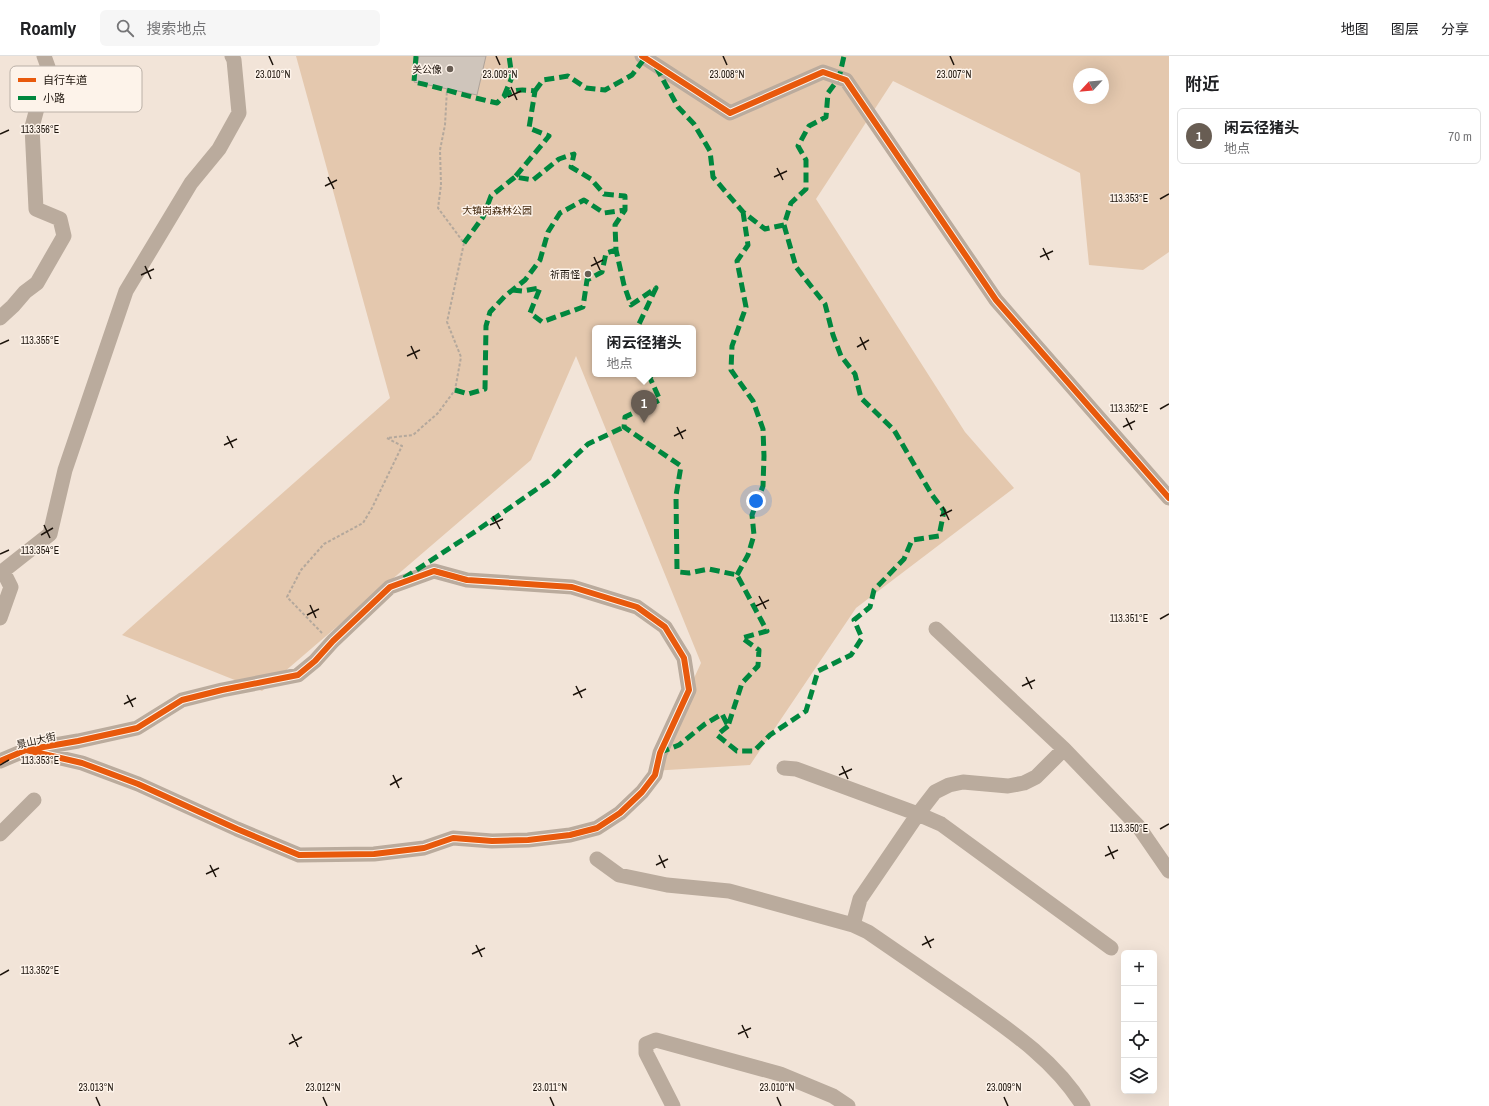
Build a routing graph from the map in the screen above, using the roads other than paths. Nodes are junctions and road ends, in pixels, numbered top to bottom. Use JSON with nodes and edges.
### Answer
{"nodes":[{"id":1,"x":44,"y":56,"type":"edge"},
{"id":2,"x":232,"y":56,"type":"edge"},
{"id":3,"x":642,"y":56,"type":"edge"},
{"id":4,"x":48,"y":66,"type":"edge"},
{"id":5,"x":36,"y":112,"type":"edge"},
{"id":6,"x":0,"y":318,"type":"edge"},
{"id":7,"x":1169,"y":498,"type":"edge"},
{"id":8,"x":2,"y":572,"type":"edge"},
{"id":9,"x":0,"y":618,"type":"edge"},
{"id":10,"x":936,"y":629,"type":"dead end"},
{"id":11,"x":1064,"y":749,"type":"junction"},
{"id":12,"x":26,"y":750,"type":"junction"},
{"id":13,"x":0,"y":761,"type":"edge"},
{"id":14,"x":784,"y":768,"type":"dead end"},
{"id":15,"x":34,"y":800,"type":"dead end"},
{"id":16,"x":918,"y":814,"type":"junction"},
{"id":17,"x":0,"y":834,"type":"edge"},
{"id":18,"x":598,"y":859,"type":"dead end"},
{"id":19,"x":1169,"y":871,"type":"edge"},
{"id":20,"x":853,"y":925,"type":"junction"},
{"id":21,"x":1111,"y":948,"type":"dead end"},
{"id":22,"x":673,"y":1106,"type":"edge"},
{"id":23,"x":848,"y":1106,"type":"edge"},
{"id":24,"x":1083,"y":1106,"type":"edge"}],
"edges":[{"from":1,"to":4,"type":"street"},
{"from":2,"to":8,"type":"street"},
{"from":3,"to":7,"type":"street"},
{"from":5,"to":6,"type":"street"},
{"from":8,"to":9,"type":"street"},
{"from":10,"to":11,"type":"street"},
{"from":11,"to":16,"type":"street"},
{"from":11,"to":19,"type":"street"},
{"from":12,"to":12,"type":"street","name":"景山大街"},
{"from":12,"to":13,"type":"street","name":"景山大街"},
{"from":14,"to":16,"type":"street"},
{"from":15,"to":17,"type":"street"},
{"from":16,"to":20,"type":"street"},
{"from":16,"to":21,"type":"street"},
{"from":18,"to":20,"type":"street"},
{"from":20,"to":24,"type":"street"},
{"from":22,"to":23,"type":"street"}]}
